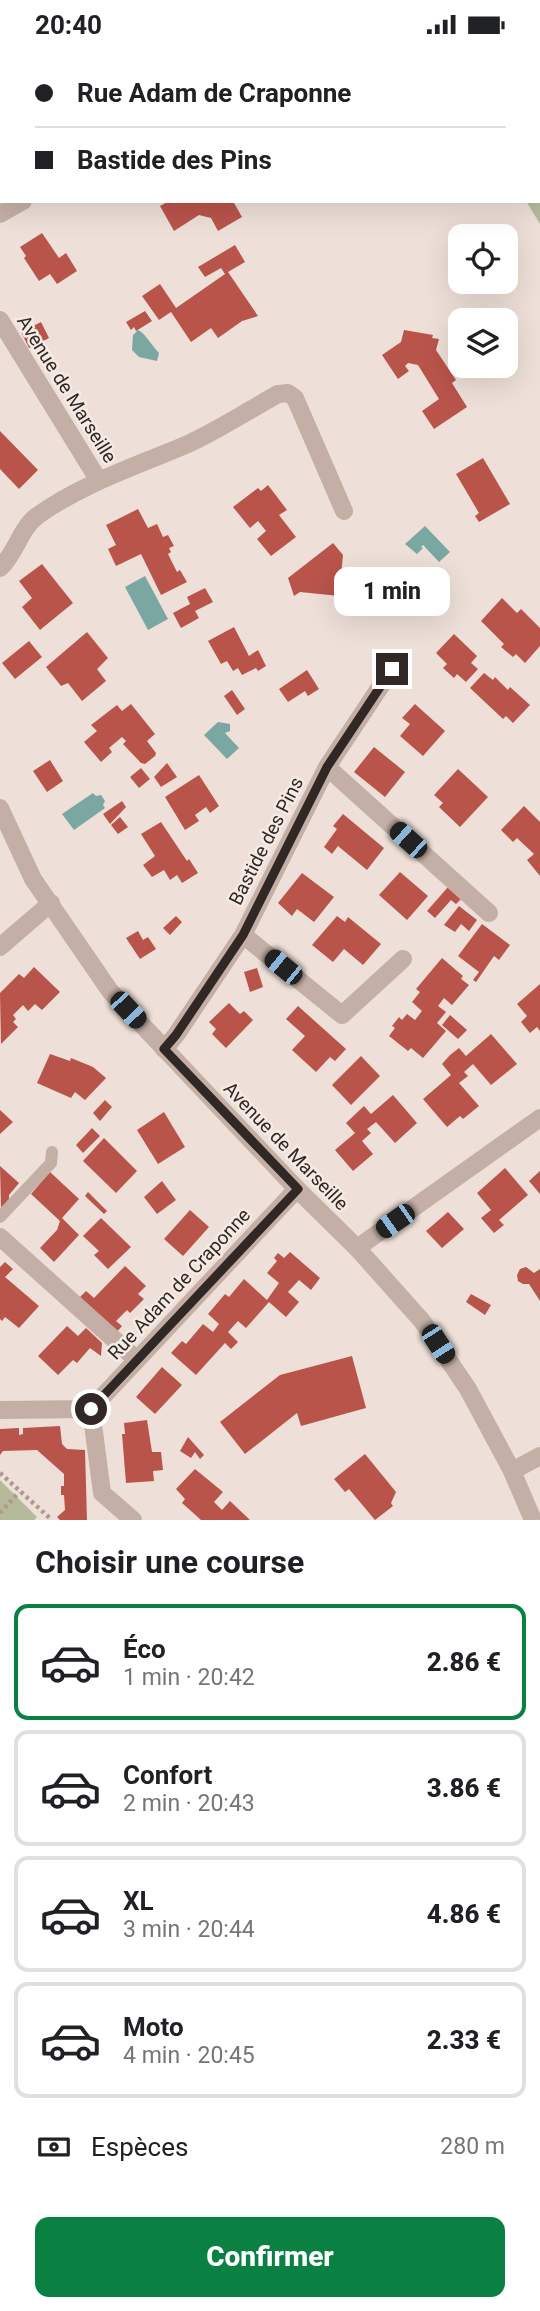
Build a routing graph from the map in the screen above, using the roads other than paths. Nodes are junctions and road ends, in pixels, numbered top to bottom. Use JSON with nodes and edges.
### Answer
{"nodes":[{"id":1,"x":19,"y":203,"type":"edge"},
{"id":2,"x":0,"y":214,"type":"edge"},
{"id":3,"x":0,"y":320,"type":"edge"},
{"id":4,"x":99,"y":481,"type":"junction"},
{"id":5,"x":344,"y":511,"type":"dead end"},
{"id":6,"x":0,"y":568,"type":"edge"},
{"id":7,"x":392,"y":669,"type":"dead end"},
{"id":8,"x":327,"y":767,"type":"junction"},
{"id":9,"x":0,"y":808,"type":"edge"},
{"id":10,"x":51,"y":903,"type":"junction"},
{"id":11,"x":489,"y":913,"type":"dead end"},
{"id":12,"x":243,"y":935,"type":"junction"},
{"id":13,"x":0,"y":947,"type":"edge"},
{"id":14,"x":403,"y":959,"type":"dead end"},
{"id":15,"x":164,"y":1049,"type":"junction"},
{"id":16,"x":540,"y":1118,"type":"edge"},
{"id":17,"x":52,"y":1152,"type":"dead end"},
{"id":18,"x":298,"y":1189,"type":"junction"},
{"id":19,"x":0,"y":1217,"type":"edge"},
{"id":20,"x":0,"y":1237,"type":"edge"},
{"id":21,"x":357,"y":1248,"type":"junction"},
{"id":22,"x":136,"y":1359,"type":"junction"},
{"id":23,"x":91,"y":1409,"type":"junction"},
{"id":24,"x":0,"y":1410,"type":"edge"},
{"id":25,"x":540,"y":1456,"type":"edge"},
{"id":26,"x":512,"y":1471,"type":"junction"},
{"id":27,"x":133,"y":1520,"type":"edge"},
{"id":28,"x":533,"y":1520,"type":"edge"}],
"edges":[{"from":1,"to":2,"type":"street"},
{"from":3,"to":4,"type":"street","name":"Avenue de Marseille"},
{"from":4,"to":5,"type":"street","name":"Avenue de Marseille"},
{"from":4,"to":6,"type":"street","name":"Avenue de Marseille"},
{"from":7,"to":8,"type":"street","name":"Bastide des Pins"},
{"from":8,"to":11,"type":"street","name":"Bastide des Pins"},
{"from":8,"to":12,"type":"street","name":"Bastide des Pins"},
{"from":9,"to":10,"type":"street","name":"Avenue de Marseille"},
{"from":10,"to":13,"type":"street"},
{"from":10,"to":15,"type":"street","name":"Avenue de Marseille"},
{"from":12,"to":14,"type":"street","name":"Bastide des Pins"},
{"from":12,"to":15,"type":"street","name":"Bastide des Pins"},
{"from":15,"to":18,"type":"street","name":"Avenue de Marseille"},
{"from":16,"to":21,"type":"street"},
{"from":17,"to":19,"type":"lane"},
{"from":18,"to":21,"type":"street","name":"Avenue de Marseille"},
{"from":18,"to":22,"type":"street","name":"Rue Adam de Craponne"},
{"from":20,"to":22,"type":"street"},
{"from":21,"to":26,"type":"street","name":"Avenue de Marseille"},
{"from":22,"to":23,"type":"street","name":"Rue Adam de Craponne"},
{"from":23,"to":24,"type":"street"},
{"from":23,"to":27,"type":"street"},
{"from":25,"to":26,"type":"street"},
{"from":26,"to":28,"type":"street","name":"Avenue de Marseille"}]}
